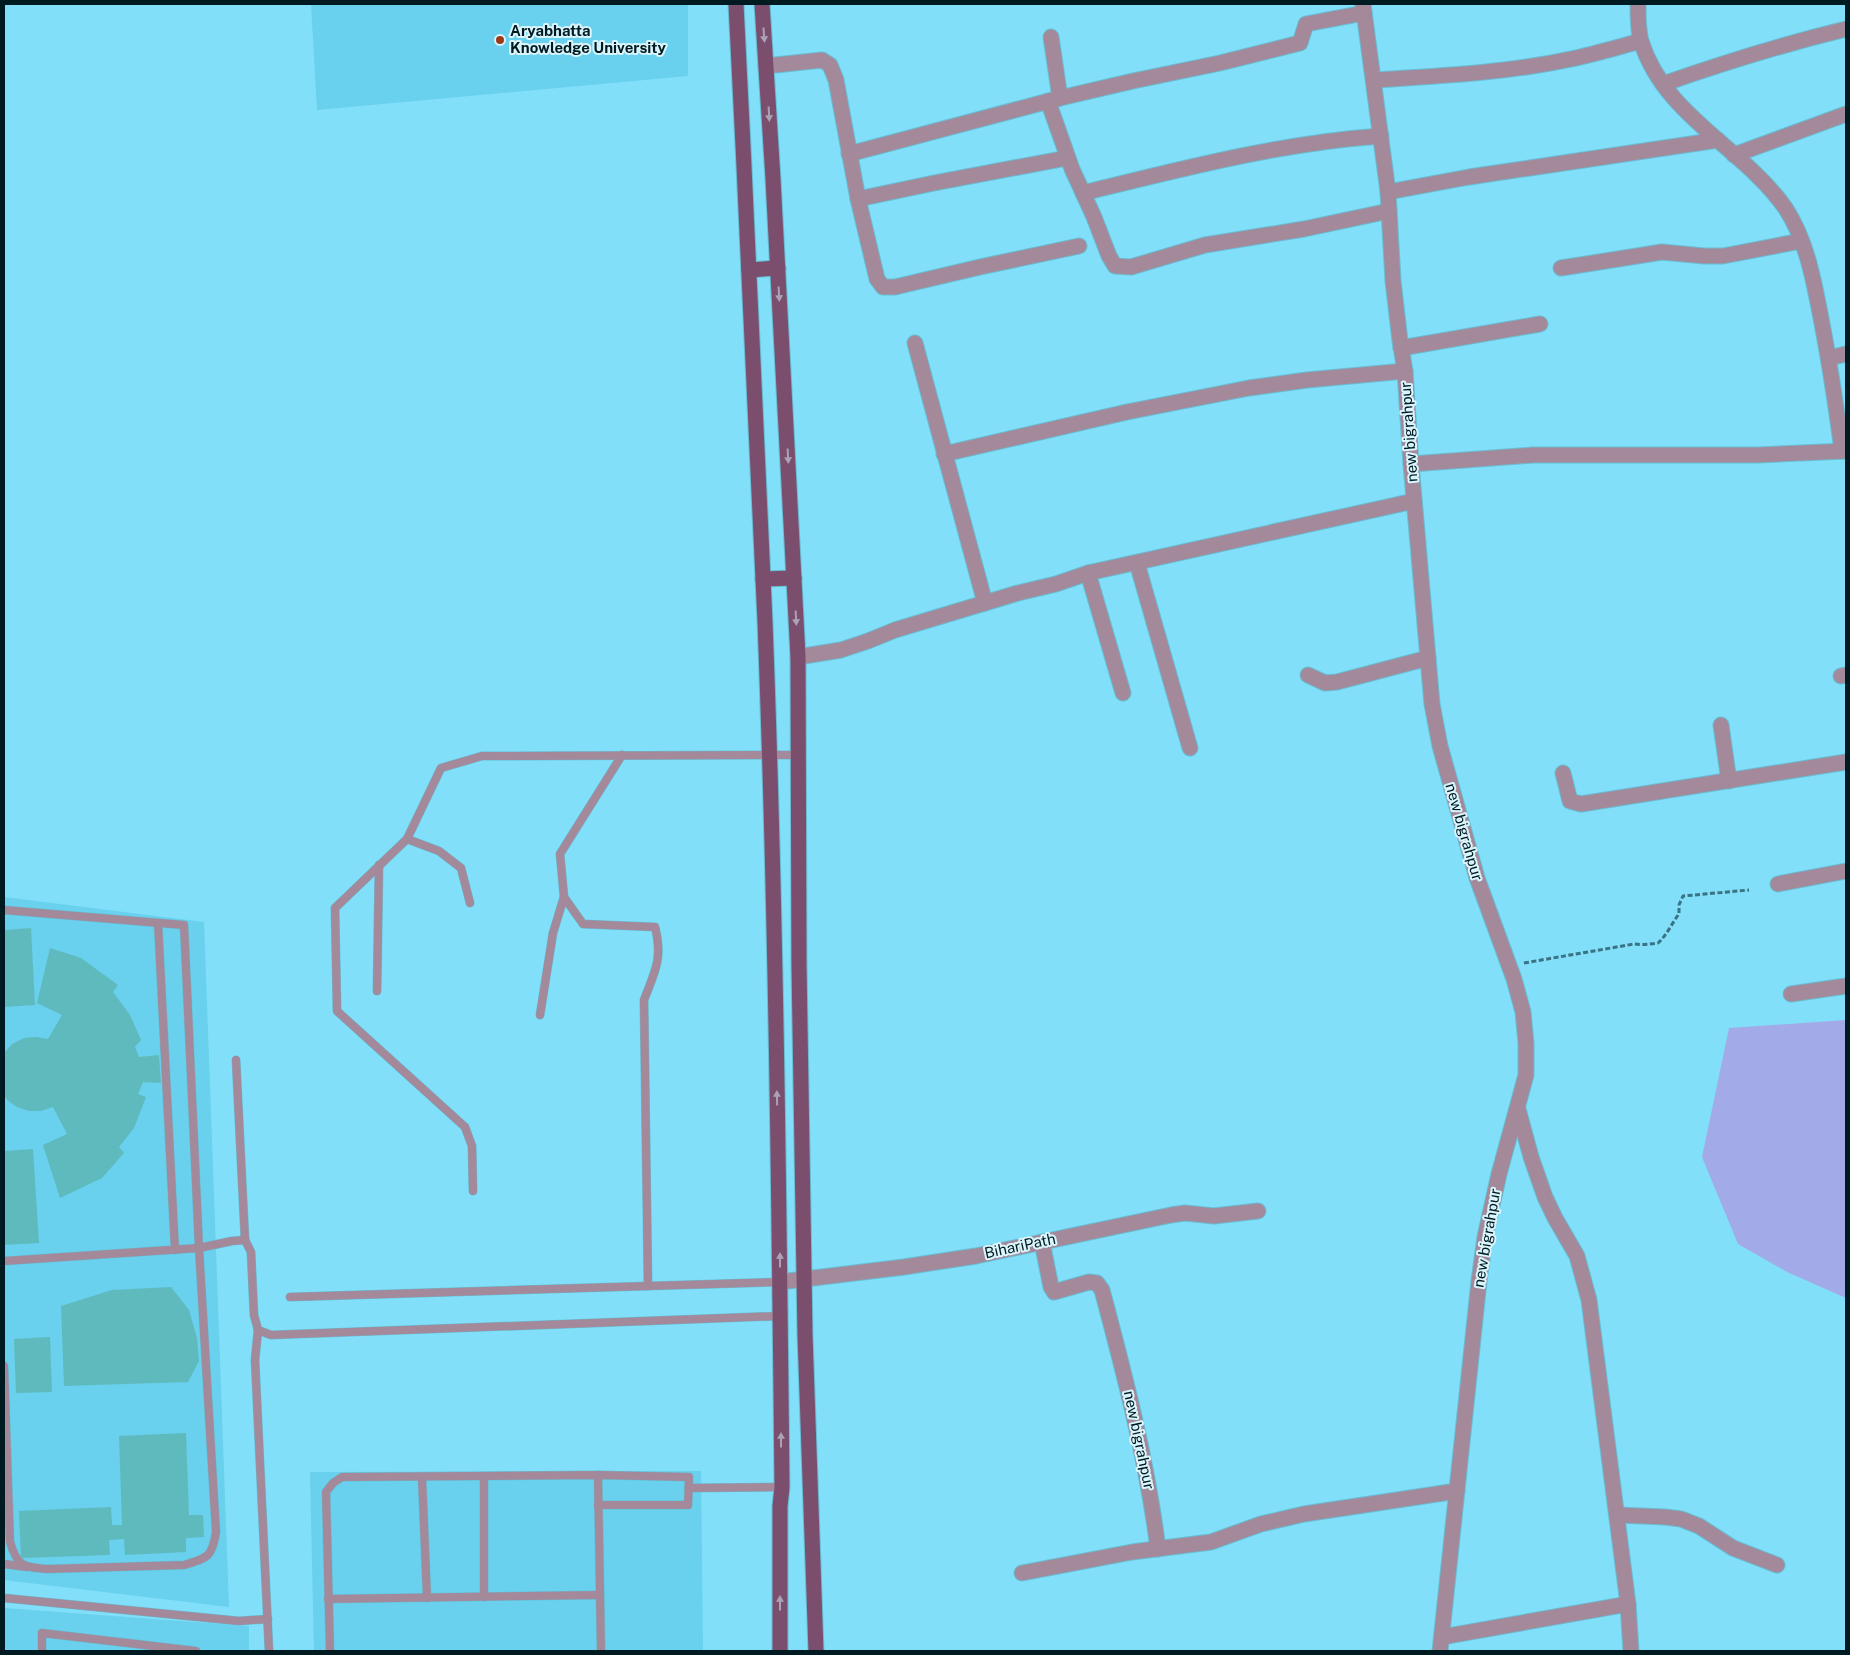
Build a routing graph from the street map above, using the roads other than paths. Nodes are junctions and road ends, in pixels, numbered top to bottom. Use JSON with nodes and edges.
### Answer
{"nodes":[{"id":1,"x":736,"y":4,"type":"edge"},
{"id":2,"x":762,"y":4,"type":"edge"},
{"id":3,"x":1638,"y":4,"type":"edge"},
{"id":4,"x":1363,"y":8,"type":"edge"},
{"id":5,"x":1846,"y":29,"type":"edge"},
{"id":6,"x":1051,"y":37,"type":"dead end"},
{"id":7,"x":1641,"y":41,"type":"junction"},
{"id":8,"x":766,"y":66,"type":"junction"},
{"id":9,"x":1374,"y":80,"type":"junction"},
{"id":10,"x":1663,"y":84,"type":"junction"},
{"id":11,"x":1054,"y":100,"type":"junction"},
{"id":12,"x":1846,"y":114,"type":"edge"},
{"id":13,"x":1381,"y":136,"type":"junction"},
{"id":14,"x":1718,"y":140,"type":"junction"},
{"id":15,"x":849,"y":154,"type":"junction"},
{"id":16,"x":1734,"y":155,"type":"junction"},
{"id":17,"x":1068,"y":158,"type":"junction"},
{"id":18,"x":1388,"y":192,"type":"junction"},
{"id":19,"x":1083,"y":193,"type":"junction"},
{"id":20,"x":858,"y":199,"type":"junction"},
{"id":21,"x":1389,"y":211,"type":"junction"},
{"id":22,"x":1802,"y":241,"type":"junction"},
{"id":23,"x":1079,"y":246,"type":"dead end"},
{"id":24,"x":778,"y":268,"type":"junction"},
{"id":25,"x":1561,"y":268,"type":"dead end"},
{"id":26,"x":749,"y":270,"type":"junction"},
{"id":27,"x":1540,"y":324,"type":"dead end"},
{"id":28,"x":915,"y":343,"type":"dead end"},
{"id":29,"x":1401,"y":348,"type":"junction"},
{"id":30,"x":1846,"y":354,"type":"edge"},
{"id":31,"x":1830,"y":358,"type":"junction"},
{"id":32,"x":1405,"y":371,"type":"junction"},
{"id":33,"x":1844,"y":451,"type":"edge"},
{"id":34,"x":944,"y":454,"type":"junction"},
{"id":35,"x":1411,"y":464,"type":"junction"},
{"id":36,"x":1414,"y":501,"type":"junction"},
{"id":37,"x":1137,"y":564,"type":"junction"},
{"id":38,"x":1088,"y":573,"type":"junction"},
{"id":39,"x":794,"y":578,"type":"junction"},
{"id":40,"x":763,"y":579,"type":"junction"},
{"id":41,"x":985,"y":603,"type":"junction"},
{"id":42,"x":798,"y":657,"type":"junction"},
{"id":43,"x":1428,"y":658,"type":"junction"},
{"id":44,"x":1308,"y":675,"type":"dead end"},
{"id":45,"x":1123,"y":693,"type":"dead end"},
{"id":46,"x":1721,"y":725,"type":"dead end"},
{"id":47,"x":1190,"y":748,"type":"dead end"},
{"id":48,"x":622,"y":755,"type":"junction"},
{"id":49,"x":799,"y":755,"type":"junction"},
{"id":50,"x":769,"y":756,"type":"junction"},
{"id":51,"x":1846,"y":762,"type":"edge"},
{"id":52,"x":1563,"y":773,"type":"dead end"},
{"id":53,"x":1729,"y":781,"type":"junction"},
{"id":54,"x":407,"y":839,"type":"junction"},
{"id":55,"x":380,"y":865,"type":"junction"},
{"id":56,"x":1846,"y":871,"type":"edge"},
{"id":57,"x":1778,"y":884,"type":"dead end"},
{"id":58,"x":564,"y":898,"type":"junction"},
{"id":59,"x":470,"y":903,"type":"dead end"},
{"id":60,"x":4,"y":910,"type":"edge"},
{"id":61,"x":158,"y":923,"type":"junction"},
{"id":62,"x":1846,"y":986,"type":"edge"},
{"id":63,"x":377,"y":991,"type":"dead end"},
{"id":64,"x":1791,"y":994,"type":"dead end"},
{"id":65,"x":540,"y":1014,"type":"dead end"},
{"id":66,"x":236,"y":1060,"type":"dead end"},
{"id":67,"x":1518,"y":1110,"type":"junction"},
{"id":68,"x":474,"y":1191,"type":"dead end"},
{"id":69,"x":1258,"y":1211,"type":"dead end"},
{"id":70,"x":245,"y":1240,"type":"junction"},
{"id":71,"x":1042,"y":1242,"type":"junction"},
{"id":72,"x":199,"y":1248,"type":"junction"},
{"id":73,"x":175,"y":1250,"type":"junction"},
{"id":74,"x":4,"y":1262,"type":"edge"},
{"id":75,"x":805,"y":1280,"type":"junction"},
{"id":76,"x":780,"y":1282,"type":"junction"},
{"id":77,"x":648,"y":1286,"type":"junction"},
{"id":78,"x":290,"y":1297,"type":"dead end"},
{"id":79,"x":780,"y":1316,"type":"junction"},
{"id":80,"x":258,"y":1330,"type":"junction"},
{"id":81,"x":4,"y":1366,"type":"edge"},
{"id":82,"x":598,"y":1475,"type":"junction"},
{"id":83,"x":422,"y":1477,"type":"junction"},
{"id":84,"x":484,"y":1477,"type":"junction"},
{"id":85,"x":782,"y":1487,"type":"junction"},
{"id":86,"x":689,"y":1488,"type":"junction"},
{"id":87,"x":1457,"y":1491,"type":"junction"},
{"id":88,"x":598,"y":1505,"type":"junction"},
{"id":89,"x":1618,"y":1515,"type":"junction"},
{"id":90,"x":1158,"y":1548,"type":"junction"},
{"id":91,"x":4,"y":1564,"type":"edge"},
{"id":92,"x":1777,"y":1565,"type":"dead end"},
{"id":93,"x":28,"y":1567,"type":"junction"},
{"id":94,"x":1022,"y":1573,"type":"dead end"},
{"id":95,"x":600,"y":1595,"type":"junction"},
{"id":96,"x":484,"y":1596,"type":"junction"},
{"id":97,"x":4,"y":1598,"type":"edge"},
{"id":98,"x":427,"y":1598,"type":"junction"},
{"id":99,"x":328,"y":1599,"type":"junction"},
{"id":100,"x":1628,"y":1604,"type":"junction"},
{"id":101,"x":268,"y":1619,"type":"junction"},
{"id":102,"x":1441,"y":1644,"type":"edge"},
{"id":103,"x":42,"y":1651,"type":"edge"},
{"id":104,"x":196,"y":1651,"type":"edge"},
{"id":105,"x":270,"y":1651,"type":"edge"},
{"id":106,"x":330,"y":1651,"type":"edge"},
{"id":107,"x":601,"y":1651,"type":"edge"},
{"id":108,"x":780,"y":1651,"type":"edge"},
{"id":109,"x":816,"y":1651,"type":"edge"},
{"id":110,"x":1631,"y":1651,"type":"edge"}],
"edges":[{"from":1,"to":26,"type":"main road"},
{"from":2,"to":8,"type":"main road","one_way":true},
{"from":3,"to":7,"type":"street"},
{"from":4,"to":9,"type":"street","name":"new bigrahpur"},
{"from":4,"to":11,"type":"street"},
{"from":5,"to":10,"type":"street"},
{"from":6,"to":11,"type":"street"},
{"from":7,"to":9,"type":"street"},
{"from":7,"to":10,"type":"street"},
{"from":8,"to":15,"type":"street"},
{"from":8,"to":24,"type":"main road","one_way":true},
{"from":9,"to":13,"type":"street","name":"new bigrahpur"},
{"from":10,"to":14,"type":"street"},
{"from":11,"to":15,"type":"street"},
{"from":11,"to":17,"type":"street"},
{"from":12,"to":16,"type":"street"},
{"from":13,"to":18,"type":"street","name":"new bigrahpur"},
{"from":13,"to":19,"type":"street"},
{"from":14,"to":16,"type":"street"},
{"from":14,"to":18,"type":"street"},
{"from":15,"to":20,"type":"street"},
{"from":16,"to":22,"type":"street"},
{"from":17,"to":19,"type":"street"},
{"from":17,"to":20,"type":"street"},
{"from":18,"to":21,"type":"street","name":"new bigrahpur"},
{"from":19,"to":21,"type":"street"},
{"from":20,"to":23,"type":"street"},
{"from":21,"to":29,"type":"street","name":"new bigrahpur"},
{"from":22,"to":25,"type":"street"},
{"from":22,"to":31,"type":"street"},
{"from":24,"to":26,"type":"main road"},
{"from":24,"to":39,"type":"main road","one_way":true},
{"from":26,"to":40,"type":"main road"},
{"from":27,"to":29,"type":"street"},
{"from":28,"to":34,"type":"street"},
{"from":29,"to":32,"type":"street","name":"new bigrahpur"},
{"from":30,"to":31,"type":"street"},
{"from":31,"to":33,"type":"street"},
{"from":32,"to":34,"type":"street"},
{"from":32,"to":35,"type":"street","name":"new bigrahpur"},
{"from":33,"to":35,"type":"street"},
{"from":34,"to":41,"type":"street"},
{"from":35,"to":36,"type":"street","name":"new bigrahpur"},
{"from":36,"to":37,"type":"street"},
{"from":36,"to":43,"type":"street","name":"new bigrahpur"},
{"from":37,"to":38,"type":"street"},
{"from":37,"to":47,"type":"street"},
{"from":38,"to":41,"type":"street"},
{"from":38,"to":45,"type":"street"},
{"from":39,"to":40,"type":"main road"},
{"from":39,"to":42,"type":"main road","one_way":true},
{"from":40,"to":50,"type":"main road"},
{"from":41,"to":42,"type":"street"},
{"from":42,"to":49,"type":"main road"},
{"from":43,"to":44,"type":"street"},
{"from":43,"to":67,"type":"street","name":"new bigrahpur"},
{"from":46,"to":53,"type":"street"},
{"from":48,"to":50,"type":"lane"},
{"from":48,"to":54,"type":"lane"},
{"from":48,"to":58,"type":"lane"},
{"from":49,"to":50,"type":"lane"},
{"from":49,"to":75,"type":"main road"},
{"from":76,"to":50,"type":"main road","one_way":true},
{"from":51,"to":53,"type":"street"},
{"from":52,"to":53,"type":"street"},
{"from":54,"to":55,"type":"lane"},
{"from":54,"to":59,"type":"lane"},
{"from":55,"to":63,"type":"lane"},
{"from":55,"to":68,"type":"lane"},
{"from":56,"to":57,"type":"street"},
{"from":58,"to":65,"type":"lane"},
{"from":58,"to":77,"type":"lane"},
{"from":60,"to":61,"type":"lane"},
{"from":61,"to":72,"type":"lane"},
{"from":61,"to":73,"type":"lane"},
{"from":62,"to":64,"type":"street"},
{"from":66,"to":70,"type":"lane"},
{"from":67,"to":87,"type":"street","name":"new bigrahpur"},
{"from":67,"to":89,"type":"street"},
{"from":69,"to":71,"type":"street","name":"BihariPath"},
{"from":70,"to":72,"type":"lane"},
{"from":70,"to":80,"type":"lane"},
{"from":71,"to":75,"type":"street","name":"BihariPath"},
{"from":71,"to":90,"type":"street","name":"new bigrahpur"},
{"from":72,"to":73,"type":"lane"},
{"from":72,"to":93,"type":"lane"},
{"from":73,"to":74,"type":"lane"},
{"from":75,"to":76,"type":"street","name":"BihariPath"},
{"from":75,"to":109,"type":"main road"},
{"from":76,"to":77,"type":"lane"},
{"from":76,"to":79,"type":"main road"},
{"from":77,"to":78,"type":"lane"},
{"from":79,"to":80,"type":"lane"},
{"from":85,"to":79,"type":"main road","one_way":true},
{"from":80,"to":101,"type":"lane"},
{"from":81,"to":93,"type":"lane"},
{"from":82,"to":84,"type":"lane"},
{"from":82,"to":86,"type":"lane"},
{"from":82,"to":88,"type":"lane"},
{"from":83,"to":84,"type":"lane"},
{"from":83,"to":98,"type":"lane"},
{"from":83,"to":99,"type":"lane"},
{"from":84,"to":96,"type":"lane"},
{"from":85,"to":86,"type":"lane"},
{"from":108,"to":85,"type":"main road","one_way":true},
{"from":86,"to":88,"type":"lane"},
{"from":87,"to":90,"type":"street"},
{"from":87,"to":102,"type":"street","name":"new bigrahpur"},
{"from":88,"to":95,"type":"lane"},
{"from":89,"to":92,"type":"street"},
{"from":89,"to":100,"type":"street"},
{"from":90,"to":94,"type":"street"},
{"from":91,"to":93,"type":"lane"},
{"from":95,"to":96,"type":"lane"},
{"from":95,"to":107,"type":"lane"},
{"from":96,"to":98,"type":"lane"},
{"from":97,"to":101,"type":"lane"},
{"from":98,"to":99,"type":"lane"},
{"from":99,"to":106,"type":"lane"},
{"from":100,"to":102,"type":"street"},
{"from":100,"to":110,"type":"street"},
{"from":101,"to":105,"type":"lane"},
{"from":103,"to":104,"type":"lane"}]}
